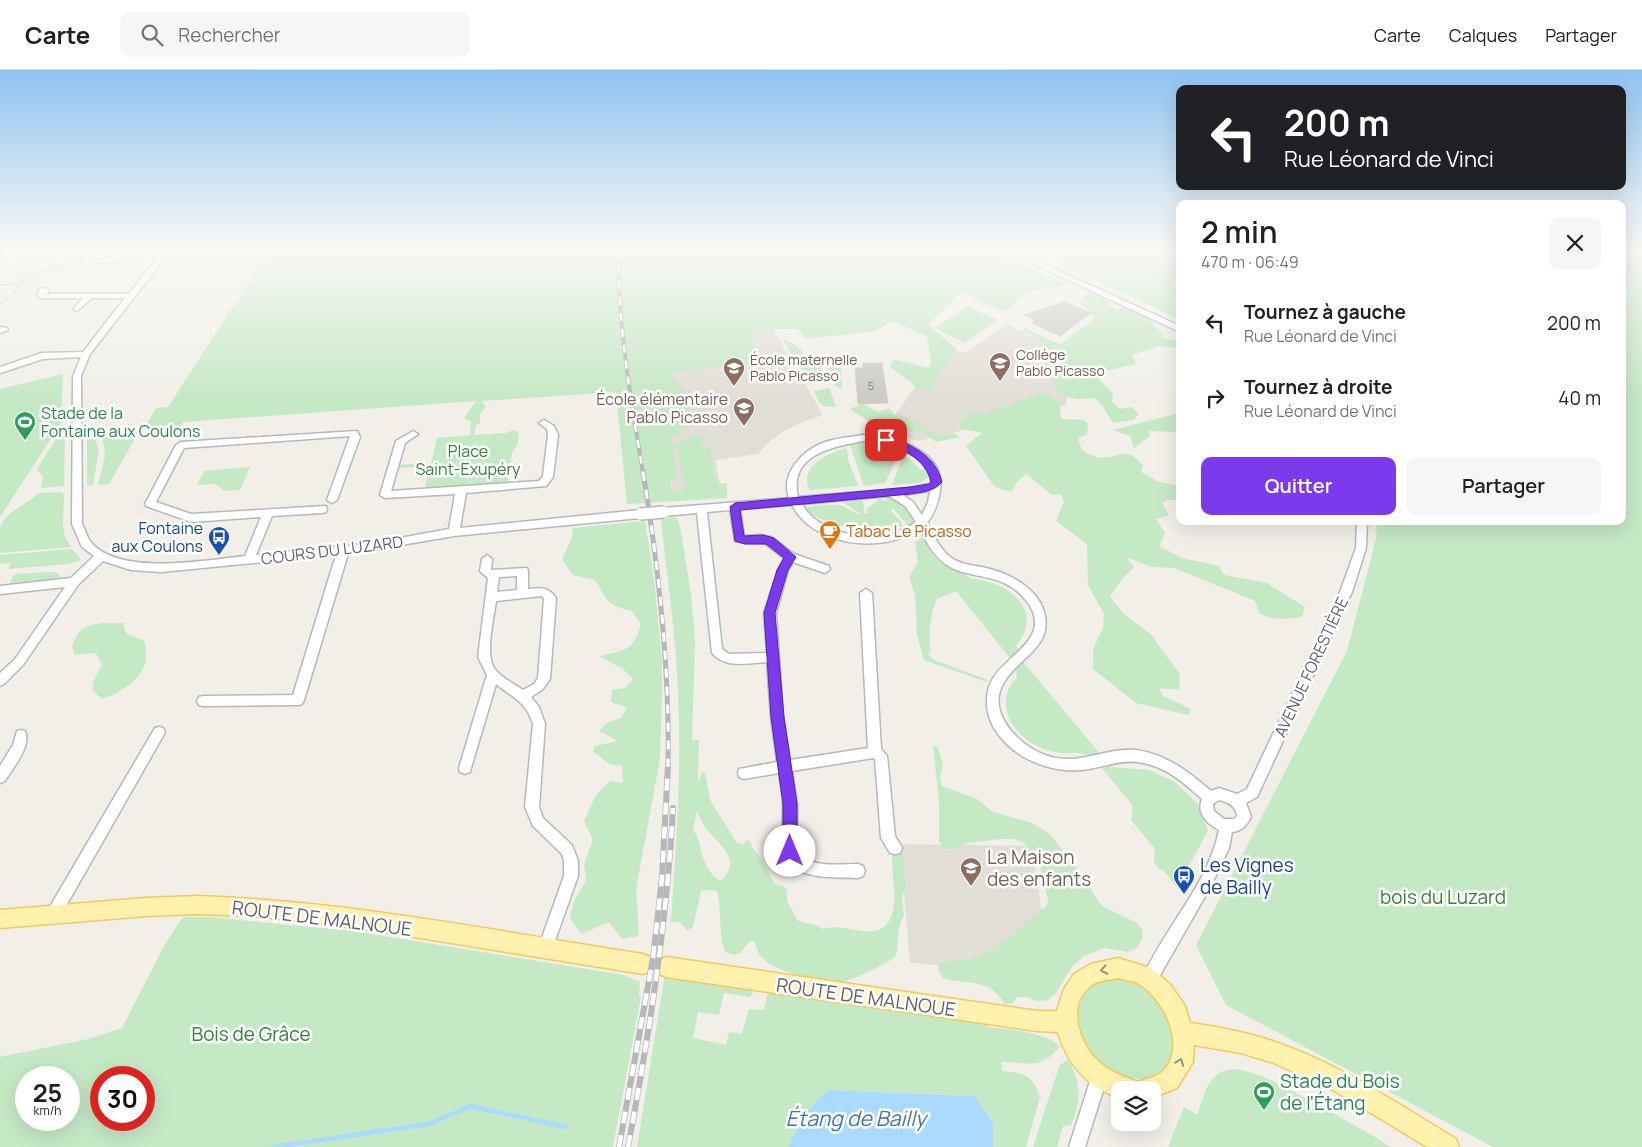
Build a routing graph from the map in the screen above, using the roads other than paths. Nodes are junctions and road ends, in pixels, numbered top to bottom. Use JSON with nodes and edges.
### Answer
{"nodes":[{"id":1,"x":87,"y":299,"type":"edge"},
{"id":2,"x":128,"y":299,"type":"edge"},
{"id":3,"x":1114,"y":299,"type":"edge"},
{"id":4,"x":77,"y":309,"type":"dead end"},
{"id":5,"x":1176,"y":328,"type":"edge"},
{"id":6,"x":86,"y":354,"type":"junction"},
{"id":7,"x":0,"y":370,"type":"edge"},
{"id":8,"x":544,"y":422,"type":"dead end"},
{"id":9,"x":413,"y":434,"type":"dead end"},
{"id":10,"x":936,"y":482,"type":"junction"},
{"id":11,"x":461,"y":490,"type":"junction"},
{"id":12,"x":910,"y":491,"type":"junction"},
{"id":13,"x":890,"y":492,"type":"junction"},
{"id":14,"x":332,"y":500,"type":"dead end"},
{"id":15,"x":794,"y":501,"type":"junction"},
{"id":16,"x":933,"y":506,"type":"junction"},
{"id":17,"x":735,"y":507,"type":"junction"},
{"id":18,"x":322,"y":509,"type":"dead end"},
{"id":19,"x":702,"y":509,"type":"junction"},
{"id":20,"x":268,"y":513,"type":"junction"},
{"id":21,"x":922,"y":523,"type":"junction"},
{"id":22,"x":1362,"y":525,"type":"edge"},
{"id":23,"x":454,"y":532,"type":"junction"},
{"id":24,"x":343,"y":550,"type":"junction"},
{"id":25,"x":101,"y":556,"type":"junction"},
{"id":26,"x":790,"y":557,"type":"junction"},
{"id":27,"x":487,"y":559,"type":"dead end"},
{"id":28,"x":249,"y":560,"type":"junction"},
{"id":29,"x":826,"y":570,"type":"dead end"},
{"id":30,"x":494,"y":574,"type":"junction"},
{"id":31,"x":74,"y":582,"type":"junction"},
{"id":32,"x":0,"y":590,"type":"edge"},
{"id":33,"x":866,"y":593,"type":"dead end"},
{"id":34,"x":522,"y":594,"type":"junction"},
{"id":35,"x":491,"y":597,"type":"junction"},
{"id":36,"x":773,"y":657,"type":"junction"},
{"id":37,"x":492,"y":676,"type":"junction"},
{"id":38,"x":0,"y":681,"type":"edge"},
{"id":39,"x":522,"y":696,"type":"junction"},
{"id":40,"x":203,"y":701,"type":"dead end"},
{"id":41,"x":159,"y":732,"type":"dead end"},
{"id":42,"x":21,"y":735,"type":"dead end"},
{"id":43,"x":875,"y":752,"type":"junction"},
{"id":44,"x":785,"y":766,"type":"junction"},
{"id":45,"x":465,"y":768,"type":"dead end"},
{"id":46,"x":744,"y":773,"type":"dead end"},
{"id":47,"x":0,"y":777,"type":"edge"},
{"id":48,"x":1210,"y":798,"type":"junction"},
{"id":49,"x":1237,"y":801,"type":"junction"},
{"id":50,"x":1226,"y":826,"type":"junction"},
{"id":51,"x":895,"y":848,"type":"dead end"},
{"id":52,"x":858,"y":871,"type":"dead end"},
{"id":53,"x":53,"y":915,"type":"junction"},
{"id":54,"x":0,"y":919,"type":"edge"},
{"id":55,"x":545,"y":949,"type":"junction"},
{"id":56,"x":643,"y":964,"type":"dead end"},
{"id":57,"x":666,"y":967,"type":"dead end"},
{"id":58,"x":1150,"y":980,"type":"junction"},
{"id":59,"x":1067,"y":1022,"type":"junction"},
{"id":60,"x":1184,"y":1032,"type":"junction"},
{"id":61,"x":1099,"y":1078,"type":"junction"},
{"id":62,"x":1111,"y":1084,"type":"edge"},
{"id":63,"x":1161,"y":1085,"type":"edge"},
{"id":64,"x":1077,"y":1147,"type":"edge"},
{"id":65,"x":1448,"y":1147,"type":"edge"}],
"edges":[{"from":1,"to":4,"type":"street"},
{"from":2,"to":6,"type":"street","name":"COURS DU LUZARD"},
{"from":3,"to":5,"type":"street"},
{"from":6,"to":7,"type":"street"},
{"from":6,"to":25,"type":"street","name":"COURS DU LUZARD"},
{"from":8,"to":11,"type":"street"},
{"from":9,"to":11,"type":"street"},
{"from":10,"to":12,"type":"street","name":"COURS DU LUZARD"},
{"from":10,"to":15,"type":"street"},
{"from":10,"to":16,"type":"street"},
{"from":11,"to":23,"type":"street"},
{"from":12,"to":13,"type":"street","name":"COURS DU LUZARD"},
{"from":12,"to":16,"type":"street","name":"COURS DU LUZARD"},
{"from":13,"to":15,"type":"street","name":"COURS DU LUZARD"},
{"from":13,"to":21,"type":"street"},
{"from":14,"to":20,"type":"street"},
{"from":15,"to":17,"type":"street","name":"COURS DU LUZARD"},
{"from":15,"to":21,"type":"street"},
{"from":16,"to":21,"type":"street"},
{"from":17,"to":19,"type":"street","name":"COURS DU LUZARD"},
{"from":17,"to":26,"type":"street"},
{"from":18,"to":20,"type":"street"},
{"from":19,"to":23,"type":"street","name":"COURS DU LUZARD","bridge":true},
{"from":19,"to":36,"type":"street"},
{"from":20,"to":28,"type":"street"},
{"from":21,"to":48,"type":"street"},
{"from":22,"to":49,"type":"street","name":"AVENUE FORESTIÈRE"},
{"from":23,"to":24,"type":"street","name":"COURS DU LUZARD"},
{"from":24,"to":28,"type":"street","name":"COURS DU LUZARD"},
{"from":24,"to":40,"type":"street"},
{"from":25,"to":28,"type":"street","name":"COURS DU LUZARD"},
{"from":25,"to":31,"type":"street"},
{"from":26,"to":29,"type":"street"},
{"from":26,"to":36,"type":"street"},
{"from":27,"to":30,"type":"street"},
{"from":30,"to":34,"type":"street"},
{"from":30,"to":35,"type":"street"},
{"from":31,"to":32,"type":"street"},
{"from":31,"to":38,"type":"street"},
{"from":33,"to":43,"type":"street"},
{"from":34,"to":35,"type":"street"},
{"from":34,"to":39,"type":"street"},
{"from":35,"to":37,"type":"street"},
{"from":36,"to":44,"type":"street"},
{"from":37,"to":39,"type":"street"},
{"from":37,"to":45,"type":"street"},
{"from":39,"to":55,"type":"street"},
{"from":41,"to":53,"type":"street"},
{"from":42,"to":47,"type":"street"},
{"from":43,"to":44,"type":"street"},
{"from":43,"to":51,"type":"street"},
{"from":44,"to":46,"type":"street"},
{"from":44,"to":52,"type":"street"},
{"from":48,"to":49,"type":"street"},
{"from":48,"to":50,"type":"street"},
{"from":49,"to":50,"type":"street"},
{"from":50,"to":58,"type":"street"},
{"from":53,"to":54,"type":"main road","name":"ROUTE DE MALNOUE"},
{"from":53,"to":55,"type":"main road","name":"ROUTE DE MALNOUE"},
{"from":55,"to":56,"type":"main road","name":"ROUTE DE MALNOUE"},
{"from":57,"to":59,"type":"main road","name":"ROUTE DE MALNOUE"},
{"from":58,"to":59,"type":"main road","one_way":true},
{"from":58,"to":60,"type":"main road"},
{"from":59,"to":61,"type":"main road"},
{"from":63,"to":60,"type":"main road","one_way":true},
{"from":60,"to":65,"type":"main road"},
{"from":61,"to":62,"type":"main road"},
{"from":61,"to":64,"type":"street"}]}
